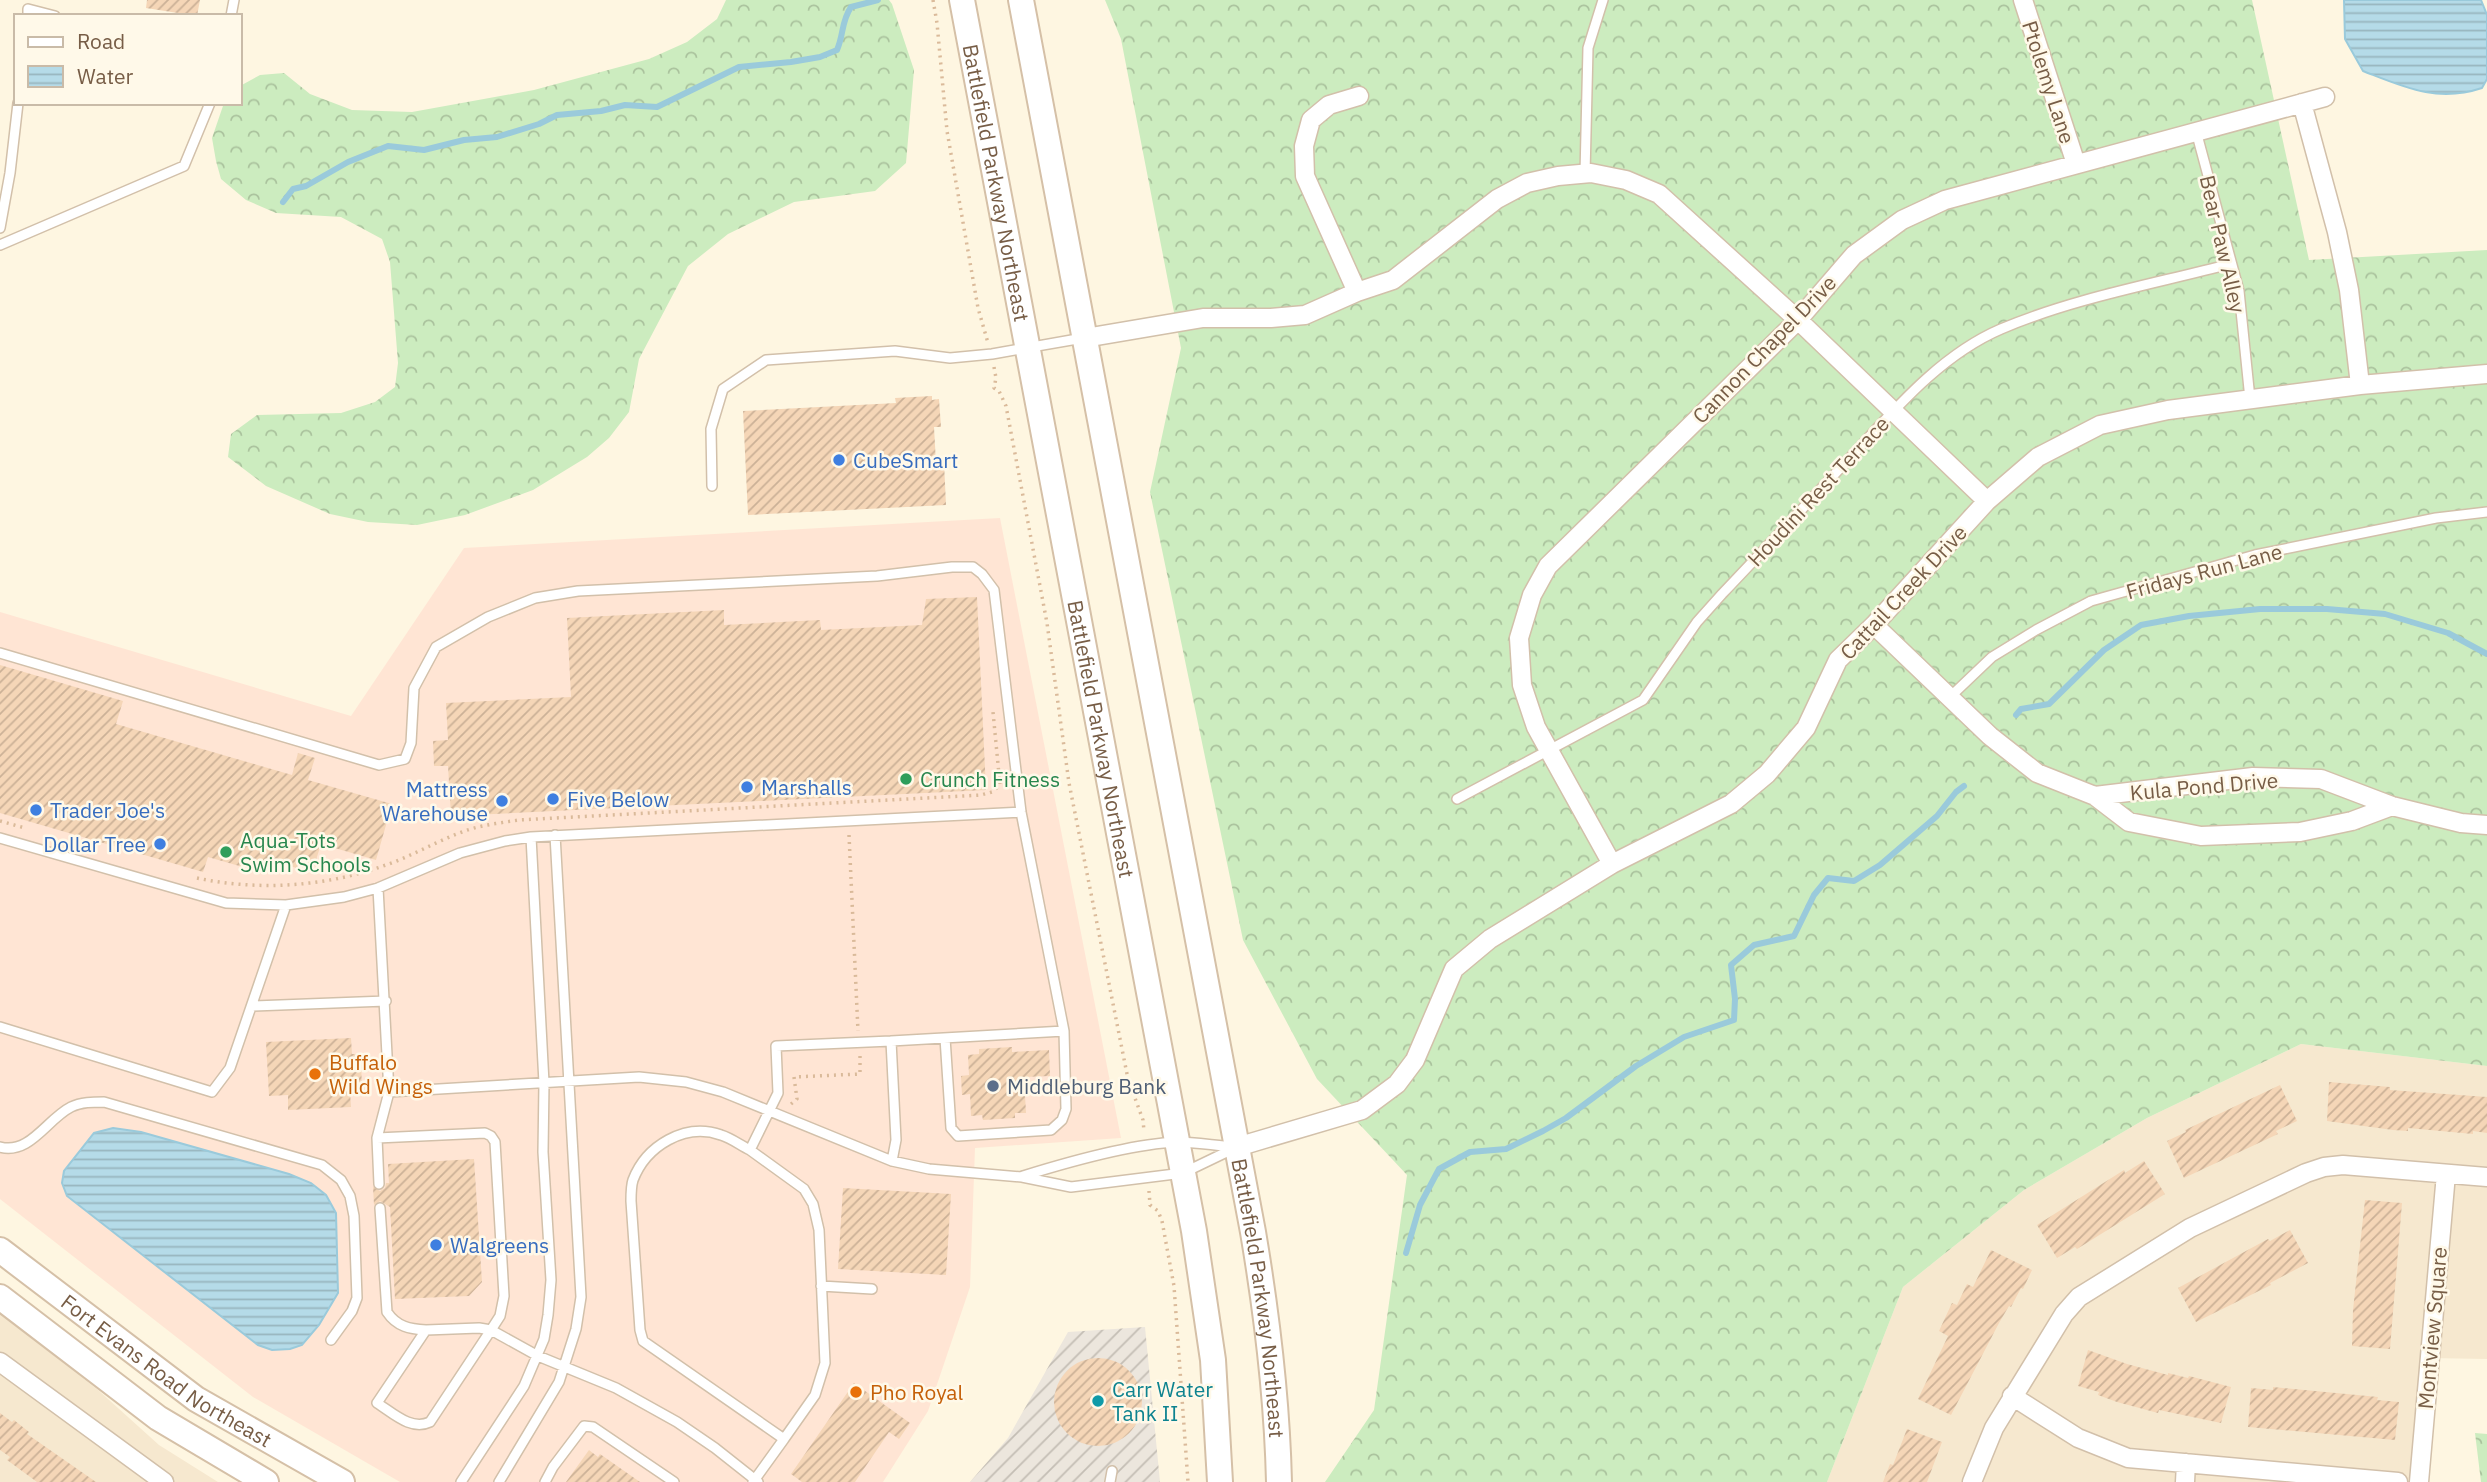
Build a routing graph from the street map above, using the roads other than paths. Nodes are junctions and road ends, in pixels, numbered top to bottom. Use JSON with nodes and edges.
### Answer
{"nodes":[{"id":1,"x":20,"y":0,"type":"edge"},
{"id":2,"x":962,"y":0,"type":"edge"},
{"id":3,"x":1021,"y":0,"type":"edge"},
{"id":4,"x":1603,"y":0,"type":"edge"},
{"id":5,"x":2023,"y":0,"type":"edge"},
{"id":6,"x":28,"y":13,"type":"edge"},
{"id":7,"x":1359,"y":96,"type":"dead end"},
{"id":8,"x":2325,"y":97,"type":"dead end"},
{"id":9,"x":2302,"y":103,"type":"junction"},
{"id":10,"x":18,"y":105,"type":"edge"},
{"id":11,"x":209,"y":105,"type":"edge"},
{"id":12,"x":2196,"y":131,"type":"junction"},
{"id":13,"x":2076,"y":164,"type":"junction"},
{"id":14,"x":1585,"y":174,"type":"junction"},
{"id":15,"x":0,"y":228,"type":"edge"},
{"id":16,"x":0,"y":245,"type":"edge"},
{"id":17,"x":2230,"y":264,"type":"junction"},
{"id":18,"x":1357,"y":292,"type":"junction"},
{"id":19,"x":1798,"y":320,"type":"junction"},
{"id":20,"x":1085,"y":338,"type":"junction"},
{"id":21,"x":1026,"y":346,"type":"junction"},
{"id":22,"x":2487,"y":374,"type":"edge"},
{"id":23,"x":2360,"y":385,"type":"junction"},
{"id":24,"x":2250,"y":400,"type":"junction"},
{"id":25,"x":1893,"y":411,"type":"junction"},
{"id":26,"x":712,"y":486,"type":"dead end"},
{"id":27,"x":1987,"y":501,"type":"junction"},
{"id":28,"x":2487,"y":512,"type":"edge"},
{"id":29,"x":1874,"y":625,"type":"junction"},
{"id":30,"x":0,"y":653,"type":"edge"},
{"id":31,"x":1950,"y":697,"type":"junction"},
{"id":32,"x":1550,"y":751,"type":"junction"},
{"id":33,"x":2095,"y":796,"type":"junction"},
{"id":34,"x":1457,"y":799,"type":"dead end"},
{"id":35,"x":2392,"y":806,"type":"junction"},
{"id":36,"x":1021,"y":812,"type":"junction"},
{"id":37,"x":2487,"y":825,"type":"edge"},
{"id":38,"x":555,"y":835,"type":"junction"},
{"id":39,"x":531,"y":837,"type":"junction"},
{"id":40,"x":0,"y":838,"type":"edge"},
{"id":41,"x":1612,"y":864,"type":"junction"},
{"id":42,"x":378,"y":888,"type":"junction"},
{"id":43,"x":286,"y":905,"type":"junction"},
{"id":44,"x":386,"y":1001,"type":"junction"},
{"id":45,"x":252,"y":1006,"type":"junction"},
{"id":46,"x":0,"y":1027,"type":"edge"},
{"id":47,"x":1064,"y":1031,"type":"junction"},
{"id":48,"x":945,"y":1038,"type":"junction"},
{"id":49,"x":891,"y":1041,"type":"junction"},
{"id":50,"x":569,"y":1082,"type":"junction"},
{"id":51,"x":544,"y":1083,"type":"junction"},
{"id":52,"x":389,"y":1092,"type":"junction"},
{"id":53,"x":770,"y":1110,"type":"junction"},
{"id":54,"x":377,"y":1138,"type":"junction"},
{"id":55,"x":1177,"y":1142,"type":"junction"},
{"id":56,"x":0,"y":1147,"type":"edge"},
{"id":57,"x":1237,"y":1147,"type":"junction"},
{"id":58,"x":750,"y":1150,"type":"junction"},
{"id":59,"x":892,"y":1161,"type":"junction"},
{"id":60,"x":1182,"y":1173,"type":"junction"},
{"id":61,"x":2446,"y":1174,"type":"junction"},
{"id":62,"x":1021,"y":1177,"type":"junction"},
{"id":63,"x":2487,"y":1177,"type":"edge"},
{"id":64,"x":379,"y":1184,"type":"dead end"},
{"id":65,"x":380,"y":1208,"type":"dead end"},
{"id":66,"x":0,"y":1250,"type":"edge"},
{"id":67,"x":821,"y":1286,"type":"junction"},
{"id":68,"x":872,"y":1289,"type":"dead end"},
{"id":69,"x":0,"y":1297,"type":"edge"},
{"id":70,"x":426,"y":1330,"type":"junction"},
{"id":71,"x":491,"y":1330,"type":"junction"},
{"id":72,"x":331,"y":1340,"type":"dead end"},
{"id":73,"x":538,"y":1356,"type":"junction"},
{"id":74,"x":0,"y":1362,"type":"edge"},
{"id":75,"x":565,"y":1367,"type":"junction"},
{"id":76,"x":2012,"y":1396,"type":"junction"},
{"id":77,"x":784,"y":1438,"type":"junction"},
{"id":78,"x":2186,"y":1463,"type":"junction"},
{"id":79,"x":1112,"y":1471,"type":"dead end"},
{"id":80,"x":671,"y":1481,"type":"edge"},
{"id":81,"x":755,"y":1481,"type":"edge"},
{"id":82,"x":164,"y":1482,"type":"edge"},
{"id":83,"x":266,"y":1482,"type":"edge"},
{"id":84,"x":342,"y":1482,"type":"edge"},
{"id":85,"x":461,"y":1482,"type":"edge"},
{"id":86,"x":499,"y":1482,"type":"edge"},
{"id":87,"x":545,"y":1482,"type":"edge"},
{"id":88,"x":1111,"y":1482,"type":"edge"},
{"id":89,"x":1220,"y":1482,"type":"edge"},
{"id":90,"x":1279,"y":1482,"type":"edge"},
{"id":91,"x":1972,"y":1482,"type":"edge"},
{"id":92,"x":2185,"y":1482,"type":"edge"},
{"id":93,"x":2399,"y":1482,"type":"edge"},
{"id":94,"x":2419,"y":1482,"type":"edge"}],
"edges":[{"from":1,"to":6,"type":"lane"},
{"from":2,"to":21,"type":"main road","name":"Battlefield Parkway Northeast"},
{"from":3,"to":20,"type":"main road","name":"Battlefield Parkway Northeast"},
{"from":4,"to":14,"type":"lane"},
{"from":5,"to":13,"type":"street","name":"Ptolemy Lane"},
{"from":7,"to":18,"type":"street"},
{"from":8,"to":9,"type":"street","name":"Cannon Chapel Drive"},
{"from":9,"to":12,"type":"street","name":"Cannon Chapel Drive"},
{"from":9,"to":23,"type":"street"},
{"from":10,"to":15,"type":"lane"},
{"from":11,"to":16,"type":"lane"},
{"from":12,"to":13,"type":"street","name":"Cannon Chapel Drive"},
{"from":12,"to":17,"type":"lane","name":"Bear Paw Alley"},
{"from":13,"to":19,"type":"street","name":"Cannon Chapel Drive"},
{"from":14,"to":18,"type":"street"},
{"from":14,"to":19,"type":"street"},
{"from":17,"to":24,"type":"lane","name":"Bear Paw Alley"},
{"from":17,"to":25,"type":"lane","name":"Houdini Rest Terrace"},
{"from":18,"to":20,"type":"street"},
{"from":19,"to":25,"type":"street"},
{"from":19,"to":32,"type":"street","name":"Cannon Chapel Drive"},
{"from":20,"to":21,"type":"lane"},
{"from":20,"to":57,"type":"main road","name":"Battlefield Parkway Northeast"},
{"from":21,"to":26,"type":"lane"},
{"from":21,"to":55,"type":"main road","name":"Battlefield Parkway Northeast"},
{"from":22,"to":23,"type":"street","name":"Cattail Creek Drive"},
{"from":23,"to":24,"type":"street","name":"Cattail Creek Drive"},
{"from":24,"to":27,"type":"street","name":"Cattail Creek Drive"},
{"from":25,"to":27,"type":"street"},
{"from":25,"to":32,"type":"lane","name":"Houdini Rest Terrace"},
{"from":27,"to":29,"type":"street","name":"Cattail Creek Drive"},
{"from":28,"to":31,"type":"lane","name":"Fridays Run Lane"},
{"from":29,"to":31,"type":"street","name":"Kula Pond Drive"},
{"from":29,"to":41,"type":"street","name":"Cattail Creek Drive"},
{"from":30,"to":36,"type":"lane"},
{"from":31,"to":33,"type":"street","name":"Kula Pond Drive"},
{"from":32,"to":34,"type":"lane","name":"Houdini Rest Terrace"},
{"from":32,"to":41,"type":"street","name":"Cannon Chapel Drive"},
{"from":33,"to":35,"type":"street","name":"Kula Pond Drive"},
{"from":33,"to":35,"type":"street","name":"Kula Pond Drive"},
{"from":35,"to":37,"type":"street","name":"Kula Pond Drive"},
{"from":36,"to":38,"type":"lane"},
{"from":36,"to":47,"type":"lane"},
{"from":38,"to":39,"type":"lane"},
{"from":38,"to":50,"type":"lane"},
{"from":39,"to":42,"type":"lane"},
{"from":39,"to":51,"type":"lane"},
{"from":40,"to":43,"type":"lane"},
{"from":41,"to":57,"type":"street","name":"Cattail Creek Drive"},
{"from":42,"to":43,"type":"lane"},
{"from":42,"to":44,"type":"lane"},
{"from":43,"to":45,"type":"lane"},
{"from":44,"to":45,"type":"lane"},
{"from":44,"to":52,"type":"lane"},
{"from":45,"to":46,"type":"lane"},
{"from":47,"to":48,"type":"lane"},
{"from":47,"to":48,"type":"lane"},
{"from":48,"to":49,"type":"lane"},
{"from":49,"to":53,"type":"lane"},
{"from":49,"to":59,"type":"lane"},
{"from":50,"to":51,"type":"lane"},
{"from":50,"to":53,"type":"lane"},
{"from":50,"to":75,"type":"lane"},
{"from":51,"to":52,"type":"lane"},
{"from":51,"to":73,"type":"lane"},
{"from":52,"to":54,"type":"lane"},
{"from":53,"to":58,"type":"lane"},
{"from":53,"to":59,"type":"lane"},
{"from":54,"to":64,"type":"lane"},
{"from":54,"to":71,"type":"lane"},
{"from":55,"to":57,"type":"lane"},
{"from":55,"to":60,"type":"main road","name":"Battlefield Parkway Northeast"},
{"from":55,"to":62,"type":"lane"},
{"from":56,"to":72,"type":"lane"},
{"from":57,"to":60,"type":"lane"},
{"from":57,"to":90,"type":"main road","name":"Battlefield Parkway Northeast"},
{"from":58,"to":67,"type":"lane"},
{"from":58,"to":77,"type":"lane"},
{"from":59,"to":62,"type":"lane"},
{"from":60,"to":62,"type":"lane"},
{"from":60,"to":89,"type":"main road","name":"Battlefield Parkway Northeast"},
{"from":61,"to":63,"type":"street"},
{"from":61,"to":76,"type":"street"},
{"from":61,"to":94,"type":"street","name":"Montview Square"},
{"from":65,"to":70,"type":"lane"},
{"from":66,"to":84,"type":"main road","name":"Fort Evans Road Northeast"},
{"from":67,"to":68,"type":"lane"},
{"from":67,"to":77,"type":"lane"},
{"from":69,"to":83,"type":"main road","name":"Fort Evans Road Northeast"},
{"from":70,"to":71,"type":"lane"},
{"from":70,"to":71,"type":"lane"},
{"from":71,"to":73,"type":"lane"},
{"from":73,"to":75,"type":"lane"},
{"from":73,"to":85,"type":"lane"},
{"from":74,"to":82,"type":"street"},
{"from":75,"to":81,"type":"lane"},
{"from":75,"to":86,"type":"lane"},
{"from":76,"to":78,"type":"street"},
{"from":76,"to":91,"type":"street"},
{"from":77,"to":81,"type":"lane"},
{"from":78,"to":92,"type":"street"},
{"from":78,"to":93,"type":"street"},
{"from":79,"to":88,"type":"lane"},
{"from":80,"to":87,"type":"lane"}]}
